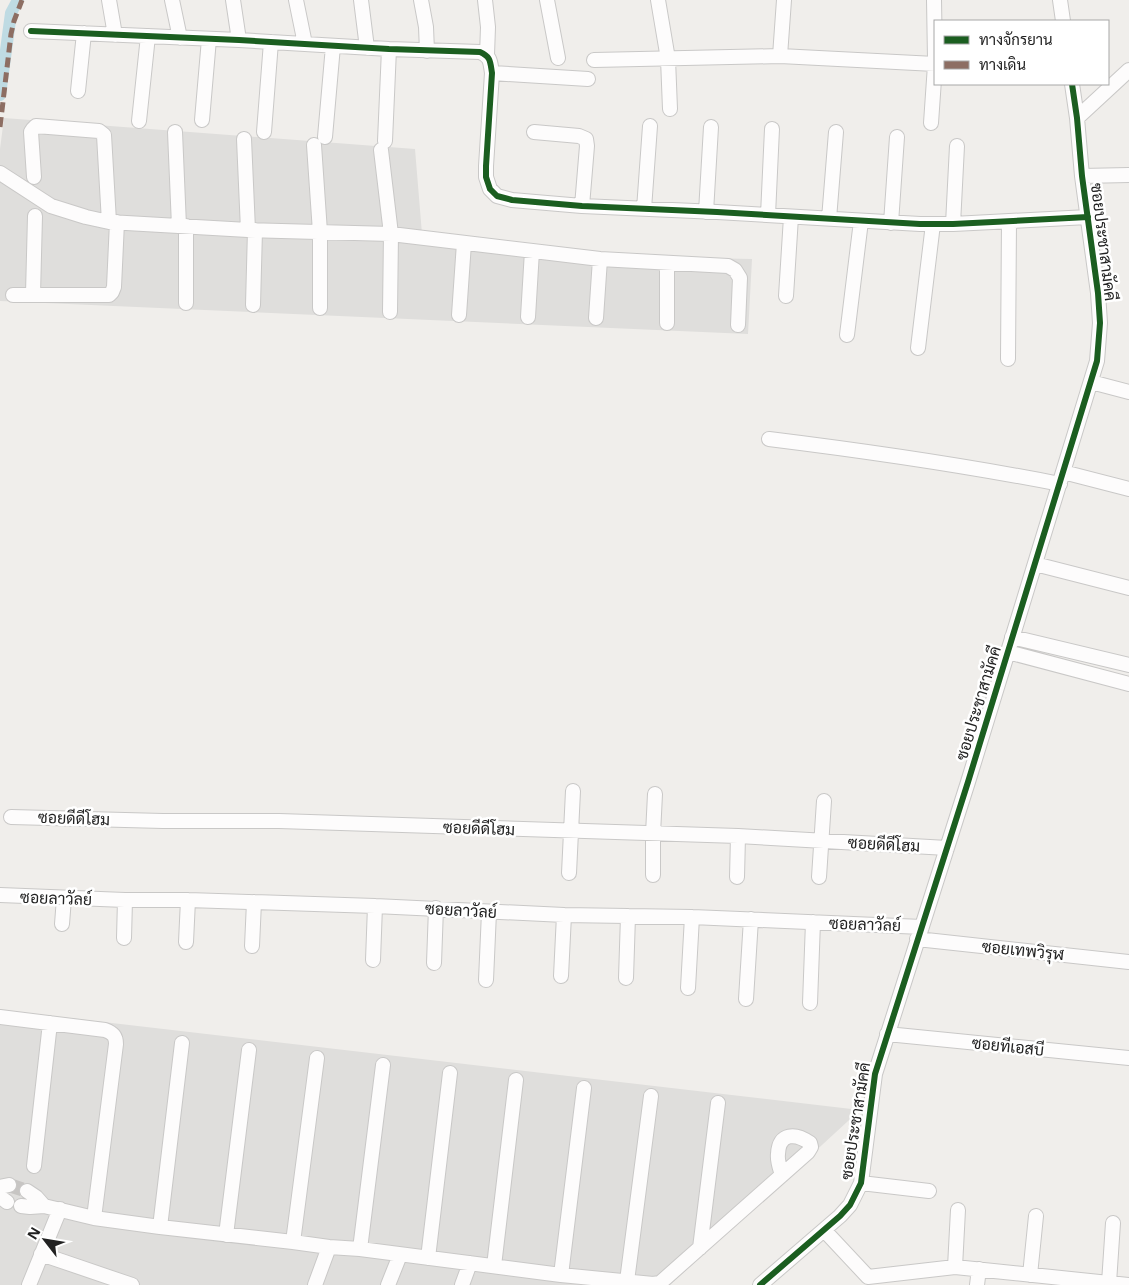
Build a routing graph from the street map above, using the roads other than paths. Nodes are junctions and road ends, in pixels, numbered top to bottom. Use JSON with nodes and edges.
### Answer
{"nodes":[{"id":1,"x":109,"y":0,"type":"edge"},
{"id":2,"x":172,"y":0,"type":"edge"},
{"id":3,"x":233,"y":0,"type":"edge"},
{"id":4,"x":296,"y":0,"type":"edge"},
{"id":5,"x":360,"y":0,"type":"edge"},
{"id":6,"x":421,"y":0,"type":"edge"},
{"id":7,"x":485,"y":0,"type":"edge"},
{"id":8,"x":547,"y":0,"type":"edge"},
{"id":9,"x":658,"y":0,"type":"edge"},
{"id":10,"x":784,"y":0,"type":"edge"},
{"id":11,"x":934,"y":0,"type":"edge"},
{"id":12,"x":1060,"y":0,"type":"edge"},
{"id":13,"x":934,"y":20,"type":"edge"},
{"id":14,"x":1063,"y":20,"type":"edge"},
{"id":15,"x":31,"y":30,"type":"dead end"},
{"id":16,"x":84,"y":33,"type":"junction"},
{"id":17,"x":115,"y":35,"type":"junction"},
{"id":18,"x":148,"y":36,"type":"junction"},
{"id":19,"x":180,"y":38,"type":"junction"},
{"id":20,"x":208,"y":39,"type":"junction"},
{"id":21,"x":239,"y":40,"type":"junction"},
{"id":22,"x":271,"y":42,"type":"junction"},
{"id":23,"x":305,"y":44,"type":"junction"},
{"id":24,"x":333,"y":46,"type":"junction"},
{"id":25,"x":367,"y":48,"type":"junction"},
{"id":26,"x":389,"y":49,"type":"junction"},
{"id":27,"x":427,"y":51,"type":"junction"},
{"id":28,"x":487,"y":55,"type":"junction"},
{"id":29,"x":780,"y":56,"type":"junction"},
{"id":30,"x":558,"y":58,"type":"dead end"},
{"id":31,"x":668,"y":59,"type":"junction"},
{"id":32,"x":594,"y":60,"type":"dead end"},
{"id":33,"x":934,"y":65,"type":"edge"},
{"id":34,"x":1129,"y":70,"type":"edge"},
{"id":35,"x":492,"y":73,"type":"junction"},
{"id":36,"x":588,"y":79,"type":"dead end"},
{"id":37,"x":934,"y":79,"type":"edge"},
{"id":38,"x":1072,"y":85,"type":"edge"},
{"id":39,"x":78,"y":91,"type":"dead end"},
{"id":40,"x":670,"y":109,"type":"dead end"},
{"id":41,"x":1077,"y":118,"type":"junction"},
{"id":42,"x":202,"y":120,"type":"dead end"},
{"id":43,"x":139,"y":121,"type":"dead end"},
{"id":44,"x":931,"y":122,"type":"dead end"},
{"id":45,"x":650,"y":126,"type":"dead end"},
{"id":46,"x":711,"y":127,"type":"dead end"},
{"id":47,"x":772,"y":129,"type":"dead end"},
{"id":48,"x":174,"y":132,"type":"dead end"},
{"id":49,"x":264,"y":132,"type":"dead end"},
{"id":50,"x":534,"y":132,"type":"dead end"},
{"id":51,"x":836,"y":132,"type":"dead end"},
{"id":52,"x":897,"y":137,"type":"dead end"},
{"id":53,"x":244,"y":139,"type":"dead end"},
{"id":54,"x":957,"y":146,"type":"dead end"},
{"id":55,"x":2,"y":175,"type":"edge"},
{"id":56,"x":1129,"y":175,"type":"edge"},
{"id":57,"x":1082,"y":176,"type":"junction"},
{"id":58,"x":34,"y":177,"type":"dead end"},
{"id":59,"x":582,"y":206,"type":"junction"},
{"id":60,"x":644,"y":209,"type":"junction"},
{"id":61,"x":706,"y":212,"type":"junction"},
{"id":62,"x":768,"y":215,"type":"junction"},
{"id":63,"x":35,"y":216,"type":"dead end"},
{"id":64,"x":791,"y":217,"type":"junction"},
{"id":65,"x":1088,"y":217,"type":"junction"},
{"id":66,"x":829,"y":219,"type":"junction"},
{"id":67,"x":861,"y":221,"type":"junction"},
{"id":68,"x":1009,"y":221,"type":"junction"},
{"id":69,"x":113,"y":222,"type":"junction"},
{"id":70,"x":891,"y":222,"type":"junction"},
{"id":71,"x":933,"y":224,"type":"junction"},
{"id":72,"x":953,"y":224,"type":"junction"},
{"id":73,"x":182,"y":226,"type":"junction"},
{"id":74,"x":251,"y":230,"type":"junction"},
{"id":75,"x":320,"y":232,"type":"junction"},
{"id":76,"x":391,"y":234,"type":"junction"},
{"id":77,"x":464,"y":243,"type":"junction"},
{"id":78,"x":532,"y":251,"type":"junction"},
{"id":79,"x":600,"y":259,"type":"junction"},
{"id":80,"x":667,"y":263,"type":"junction"},
{"id":81,"x":33,"y":294,"type":"junction"},
{"id":82,"x":13,"y":295,"type":"dead end"},
{"id":83,"x":786,"y":296,"type":"dead end"},
{"id":84,"x":186,"y":304,"type":"dead end"},
{"id":85,"x":252,"y":305,"type":"dead end"},
{"id":86,"x":320,"y":308,"type":"dead end"},
{"id":87,"x":390,"y":312,"type":"dead end"},
{"id":88,"x":459,"y":315,"type":"dead end"},
{"id":89,"x":528,"y":317,"type":"dead end"},
{"id":90,"x":596,"y":318,"type":"dead end"},
{"id":91,"x":667,"y":323,"type":"dead end"},
{"id":92,"x":738,"y":325,"type":"dead end"},
{"id":93,"x":847,"y":335,"type":"dead end"},
{"id":94,"x":918,"y":348,"type":"dead end"},
{"id":95,"x":1008,"y":359,"type":"dead end"},
{"id":96,"x":1091,"y":382,"type":"junction"},
{"id":97,"x":1129,"y":392,"type":"edge"},
{"id":98,"x":769,"y":439,"type":"dead end"},
{"id":99,"x":1061,"y":478,"type":"junction"},
{"id":100,"x":1129,"y":489,"type":"edge"},
{"id":101,"x":1035,"y":564,"type":"junction"},
{"id":102,"x":1129,"y":588,"type":"edge"},
{"id":103,"x":1012,"y":637,"type":"junction"},
{"id":104,"x":1008,"y":652,"type":"junction"},
{"id":105,"x":1129,"y":665,"type":"edge"},
{"id":106,"x":1129,"y":684,"type":"edge"},
{"id":107,"x":573,"y":791,"type":"dead end"},
{"id":108,"x":655,"y":794,"type":"dead end"},
{"id":109,"x":824,"y":802,"type":"dead end"},
{"id":110,"x":11,"y":817,"type":"dead end"},
{"id":111,"x":572,"y":831,"type":"junction"},
{"id":112,"x":653,"y":834,"type":"junction"},
{"id":113,"x":738,"y":836,"type":"junction"},
{"id":114,"x":821,"y":841,"type":"junction"},
{"id":115,"x":947,"y":848,"type":"junction"},
{"id":116,"x":569,"y":873,"type":"dead end"},
{"id":117,"x":652,"y":875,"type":"dead end"},
{"id":118,"x":737,"y":877,"type":"dead end"},
{"id":119,"x":819,"y":877,"type":"dead end"},
{"id":120,"x":0,"y":895,"type":"edge"},
{"id":121,"x":64,"y":898,"type":"junction"},
{"id":122,"x":125,"y":900,"type":"junction"},
{"id":123,"x":188,"y":900,"type":"junction"},
{"id":124,"x":254,"y":902,"type":"junction"},
{"id":125,"x":375,"y":906,"type":"junction"},
{"id":126,"x":436,"y":908,"type":"junction"},
{"id":127,"x":489,"y":912,"type":"junction"},
{"id":128,"x":564,"y":915,"type":"junction"},
{"id":129,"x":628,"y":916,"type":"junction"},
{"id":130,"x":692,"y":917,"type":"junction"},
{"id":131,"x":750,"y":919,"type":"junction"},
{"id":132,"x":813,"y":922,"type":"junction"},
{"id":133,"x":62,"y":924,"type":"dead end"},
{"id":134,"x":919,"y":933,"type":"junction"},
{"id":135,"x":124,"y":938,"type":"dead end"},
{"id":136,"x":186,"y":942,"type":"dead end"},
{"id":137,"x":252,"y":946,"type":"dead end"},
{"id":138,"x":373,"y":960,"type":"dead end"},
{"id":139,"x":1129,"y":962,"type":"edge"},
{"id":140,"x":434,"y":963,"type":"dead end"},
{"id":141,"x":561,"y":976,"type":"dead end"},
{"id":142,"x":626,"y":978,"type":"dead end"},
{"id":143,"x":486,"y":980,"type":"dead end"},
{"id":144,"x":688,"y":988,"type":"dead end"},
{"id":145,"x":746,"y":999,"type":"dead end"},
{"id":146,"x":810,"y":1003,"type":"dead end"},
{"id":147,"x":0,"y":1017,"type":"edge"},
{"id":148,"x":50,"y":1023,"type":"junction"},
{"id":149,"x":886,"y":1034,"type":"junction"},
{"id":150,"x":182,"y":1042,"type":"dead end"},
{"id":151,"x":249,"y":1050,"type":"dead end"},
{"id":152,"x":317,"y":1058,"type":"dead end"},
{"id":153,"x":1129,"y":1058,"type":"edge"},
{"id":154,"x":383,"y":1066,"type":"dead end"},
{"id":155,"x":450,"y":1073,"type":"dead end"},
{"id":156,"x":516,"y":1080,"type":"dead end"},
{"id":157,"x":584,"y":1088,"type":"dead end"},
{"id":158,"x":651,"y":1096,"type":"dead end"},
{"id":159,"x":718,"y":1103,"type":"dead end"},
{"id":160,"x":34,"y":1166,"type":"dead end"},
{"id":161,"x":782,"y":1175,"type":"dead end"},
{"id":162,"x":861,"y":1183,"type":"junction"},
{"id":163,"x":929,"y":1190,"type":"dead end"},
{"id":164,"x":27,"y":1191,"type":"tunnel mouth"},
{"id":165,"x":21,"y":1206,"type":"tunnel mouth"},
{"id":166,"x":44,"y":1206,"type":"junction"},
{"id":167,"x":60,"y":1209,"type":"junction"},
{"id":168,"x":958,"y":1210,"type":"dead end"},
{"id":169,"x":1036,"y":1216,"type":"dead end"},
{"id":170,"x":94,"y":1218,"type":"junction"},
{"id":171,"x":1113,"y":1223,"type":"dead end"},
{"id":172,"x":160,"y":1227,"type":"junction"},
{"id":173,"x":824,"y":1230,"type":"junction"},
{"id":174,"x":226,"y":1235,"type":"junction"},
{"id":175,"x":293,"y":1242,"type":"junction"},
{"id":176,"x":329,"y":1247,"type":"junction"},
{"id":177,"x":700,"y":1248,"type":"junction"},
{"id":178,"x":360,"y":1249,"type":"junction"},
{"id":179,"x":41,"y":1254,"type":"junction"},
{"id":180,"x":400,"y":1255,"type":"junction"},
{"id":181,"x":428,"y":1258,"type":"junction"},
{"id":182,"x":470,"y":1263,"type":"junction"},
{"id":183,"x":494,"y":1266,"type":"junction"},
{"id":184,"x":955,"y":1267,"type":"junction"},
{"id":185,"x":979,"y":1269,"type":"junction"},
{"id":186,"x":561,"y":1275,"type":"junction"},
{"id":187,"x":1030,"y":1275,"type":"junction"},
{"id":188,"x":536,"y":1278,"type":"edge"},
{"id":189,"x":104,"y":1280,"type":"edge"},
{"id":190,"x":627,"y":1281,"type":"junction"},
{"id":191,"x":607,"y":1282,"type":"edge"},
{"id":192,"x":1109,"y":1283,"type":"junction"},
{"id":193,"x":30,"y":1285,"type":"edge"},
{"id":194,"x":132,"y":1285,"type":"edge"},
{"id":195,"x":315,"y":1285,"type":"edge"},
{"id":196,"x":388,"y":1285,"type":"edge"},
{"id":197,"x":462,"y":1285,"type":"edge"},
{"id":198,"x":760,"y":1285,"type":"edge"},
{"id":199,"x":977,"y":1285,"type":"edge"},
{"id":200,"x":1129,"y":1285,"type":"edge"}],
"edges":[{"from":1,"to":17,"type":"street"},
{"from":2,"to":19,"type":"street"},
{"from":3,"to":21,"type":"street"},
{"from":4,"to":23,"type":"street"},
{"from":5,"to":25,"type":"street"},
{"from":6,"to":27,"type":"street"},
{"from":7,"to":28,"type":"street"},
{"from":8,"to":30,"type":"street"},
{"from":9,"to":31,"type":"street"},
{"from":10,"to":29,"type":"street"},
{"from":11,"to":13,"type":"street"},
{"from":12,"to":14,"type":"street"},
{"from":15,"to":16,"type":"street"},
{"from":16,"to":17,"type":"street"},
{"from":16,"to":39,"type":"street"},
{"from":17,"to":18,"type":"street"},
{"from":18,"to":19,"type":"street"},
{"from":18,"to":43,"type":"street"},
{"from":19,"to":20,"type":"street"},
{"from":20,"to":21,"type":"street"},
{"from":20,"to":42,"type":"street"},
{"from":21,"to":22,"type":"street"},
{"from":22,"to":23,"type":"street"},
{"from":22,"to":49,"type":"street"},
{"from":23,"to":24,"type":"street"},
{"from":24,"to":25,"type":"street"},
{"from":24,"to":75,"type":"street"},
{"from":25,"to":26,"type":"street"},
{"from":26,"to":27,"type":"street"},
{"from":26,"to":76,"type":"street"},
{"from":27,"to":28,"type":"street"},
{"from":28,"to":35,"type":"street"},
{"from":29,"to":31,"type":"street"},
{"from":29,"to":33,"type":"street"},
{"from":31,"to":32,"type":"street"},
{"from":31,"to":40,"type":"street"},
{"from":34,"to":41,"type":"street"},
{"from":35,"to":36,"type":"street"},
{"from":35,"to":59,"type":"street"},
{"from":37,"to":44,"type":"street"},
{"from":38,"to":41,"type":"street","name":"ซอยประชาสามัคคี"},
{"from":41,"to":57,"type":"street","name":"ซอยประชาสามัคคี"},
{"from":45,"to":60,"type":"street"},
{"from":46,"to":61,"type":"street"},
{"from":47,"to":62,"type":"street"},
{"from":48,"to":73,"type":"street"},
{"from":50,"to":59,"type":"street"},
{"from":51,"to":66,"type":"street"},
{"from":52,"to":70,"type":"street"},
{"from":53,"to":74,"type":"street"},
{"from":54,"to":72,"type":"street"},
{"from":55,"to":69,"type":"street"},
{"from":56,"to":57,"type":"street"},
{"from":57,"to":65,"type":"street","name":"ซอยประชาสามัคคี"},
{"from":58,"to":69,"type":"street"},
{"from":59,"to":60,"type":"street"},
{"from":60,"to":61,"type":"street"},
{"from":61,"to":62,"type":"street"},
{"from":62,"to":64,"type":"street"},
{"from":63,"to":81,"type":"street"},
{"from":64,"to":66,"type":"street"},
{"from":64,"to":83,"type":"street"},
{"from":65,"to":68,"type":"street"},
{"from":65,"to":96,"type":"street","name":"ซอยประชาสามัคคี"},
{"from":66,"to":67,"type":"street"},
{"from":67,"to":70,"type":"street"},
{"from":67,"to":93,"type":"street"},
{"from":68,"to":72,"type":"street"},
{"from":68,"to":95,"type":"street"},
{"from":69,"to":73,"type":"street"},
{"from":69,"to":81,"type":"street"},
{"from":70,"to":71,"type":"street"},
{"from":71,"to":72,"type":"street"},
{"from":71,"to":94,"type":"street"},
{"from":73,"to":74,"type":"street"},
{"from":73,"to":84,"type":"street"},
{"from":74,"to":75,"type":"street"},
{"from":74,"to":85,"type":"street"},
{"from":75,"to":76,"type":"street"},
{"from":75,"to":86,"type":"street"},
{"from":76,"to":77,"type":"street"},
{"from":76,"to":87,"type":"street"},
{"from":77,"to":78,"type":"street"},
{"from":77,"to":88,"type":"street"},
{"from":78,"to":79,"type":"street"},
{"from":78,"to":89,"type":"street"},
{"from":79,"to":80,"type":"street"},
{"from":79,"to":90,"type":"street"},
{"from":80,"to":91,"type":"street"},
{"from":80,"to":92,"type":"street"},
{"from":81,"to":82,"type":"street"},
{"from":96,"to":97,"type":"street"},
{"from":96,"to":99,"type":"street","name":"ซอยประชาสามัคคี"},
{"from":98,"to":99,"type":"street"},
{"from":99,"to":100,"type":"street"},
{"from":99,"to":101,"type":"street","name":"ซอยประชาสามัคคี"},
{"from":101,"to":102,"type":"street"},
{"from":101,"to":103,"type":"street","name":"ซอยประชาสามัคคี"},
{"from":103,"to":104,"type":"street","name":"ซอยประชาสามัคคี"},
{"from":103,"to":105,"type":"street"},
{"from":104,"to":106,"type":"street"},
{"from":104,"to":115,"type":"street","name":"ซอยประชาสามัคคี"},
{"from":107,"to":111,"type":"street"},
{"from":108,"to":112,"type":"street"},
{"from":109,"to":114,"type":"street"},
{"from":110,"to":111,"type":"street","name":"ซอยดีดีโฮม"},
{"from":111,"to":112,"type":"street","name":"ซอยดีดีโฮม"},
{"from":111,"to":116,"type":"street"},
{"from":112,"to":113,"type":"street","name":"ซอยดีดีโฮม"},
{"from":112,"to":117,"type":"street"},
{"from":113,"to":114,"type":"street","name":"ซอยดีดีโฮม"},
{"from":113,"to":118,"type":"street"},
{"from":114,"to":115,"type":"street","name":"ซอยดีดีโฮม"},
{"from":114,"to":119,"type":"street"},
{"from":115,"to":134,"type":"street","name":"ซอยประชาสามัคคี"},
{"from":120,"to":121,"type":"street","name":"ซอยลาวัลย์"},
{"from":121,"to":122,"type":"street","name":"ซอยลาวัลย์"},
{"from":121,"to":133,"type":"street"},
{"from":122,"to":123,"type":"street","name":"ซอยลาวัลย์"},
{"from":122,"to":135,"type":"street"},
{"from":123,"to":124,"type":"street","name":"ซอยลาวัลย์"},
{"from":123,"to":136,"type":"street"},
{"from":124,"to":125,"type":"street","name":"ซอยลาวัลย์"},
{"from":124,"to":137,"type":"street"},
{"from":125,"to":126,"type":"street","name":"ซอยลาวัลย์"},
{"from":125,"to":138,"type":"street"},
{"from":126,"to":127,"type":"street","name":"ซอยลาวัลย์"},
{"from":126,"to":140,"type":"street"},
{"from":127,"to":128,"type":"street","name":"ซอยลาวัลย์"},
{"from":127,"to":143,"type":"street"},
{"from":128,"to":129,"type":"street","name":"ซอยลาวัลย์"},
{"from":128,"to":141,"type":"street"},
{"from":129,"to":130,"type":"street","name":"ซอยลาวัลย์"},
{"from":129,"to":142,"type":"street"},
{"from":130,"to":131,"type":"street","name":"ซอยลาวัลย์"},
{"from":130,"to":144,"type":"street"},
{"from":131,"to":132,"type":"street","name":"ซอยลาวัลย์"},
{"from":131,"to":145,"type":"street"},
{"from":132,"to":134,"type":"street","name":"ซอยลาวัลย์"},
{"from":132,"to":146,"type":"street"},
{"from":134,"to":139,"type":"street","name":"ซอยเทพวิรุฬ"},
{"from":134,"to":149,"type":"street","name":"ซอยประชาสามัคคี"},
{"from":147,"to":148,"type":"street"},
{"from":148,"to":160,"type":"street"},
{"from":148,"to":170,"type":"street"},
{"from":149,"to":153,"type":"street","name":"ซอยทีเอสบี"},
{"from":149,"to":162,"type":"street","name":"ซอยประชาสามัคคี"},
{"from":150,"to":172,"type":"street"},
{"from":151,"to":174,"type":"street"},
{"from":152,"to":175,"type":"street"},
{"from":154,"to":178,"type":"street"},
{"from":155,"to":181,"type":"street"},
{"from":156,"to":183,"type":"street"},
{"from":157,"to":186,"type":"street"},
{"from":158,"to":190,"type":"street"},
{"from":159,"to":177,"type":"street"},
{"from":161,"to":177,"type":"street"},
{"from":162,"to":163,"type":"street"},
{"from":162,"to":173,"type":"street","name":"ซอยประชาสามัคคี"},
{"from":164,"to":166,"type":"street"},
{"from":165,"to":166,"type":"street"},
{"from":166,"to":167,"type":"street"},
{"from":167,"to":170,"type":"street"},
{"from":167,"to":179,"type":"street"},
{"from":168,"to":184,"type":"street"},
{"from":169,"to":187,"type":"street"},
{"from":170,"to":172,"type":"street"},
{"from":171,"to":192,"type":"street"},
{"from":172,"to":174,"type":"street"},
{"from":173,"to":184,"type":"street"},
{"from":173,"to":198,"type":"street","name":"ซอยประชาสามัคคี"},
{"from":174,"to":175,"type":"street"},
{"from":175,"to":176,"type":"street"},
{"from":176,"to":178,"type":"street"},
{"from":176,"to":195,"type":"street"},
{"from":177,"to":190,"type":"street"},
{"from":178,"to":180,"type":"street"},
{"from":179,"to":189,"type":"street"},
{"from":179,"to":193,"type":"street"},
{"from":180,"to":181,"type":"street"},
{"from":180,"to":196,"type":"street"},
{"from":181,"to":182,"type":"street"},
{"from":182,"to":183,"type":"street"},
{"from":182,"to":197,"type":"street"},
{"from":183,"to":188,"type":"street"},
{"from":184,"to":185,"type":"street"},
{"from":185,"to":187,"type":"street"},
{"from":185,"to":199,"type":"street"},
{"from":186,"to":188,"type":"street"},
{"from":186,"to":191,"type":"street"},
{"from":187,"to":192,"type":"street"},
{"from":189,"to":194,"type":"street"},
{"from":190,"to":191,"type":"street"},
{"from":192,"to":200,"type":"street"}]}
